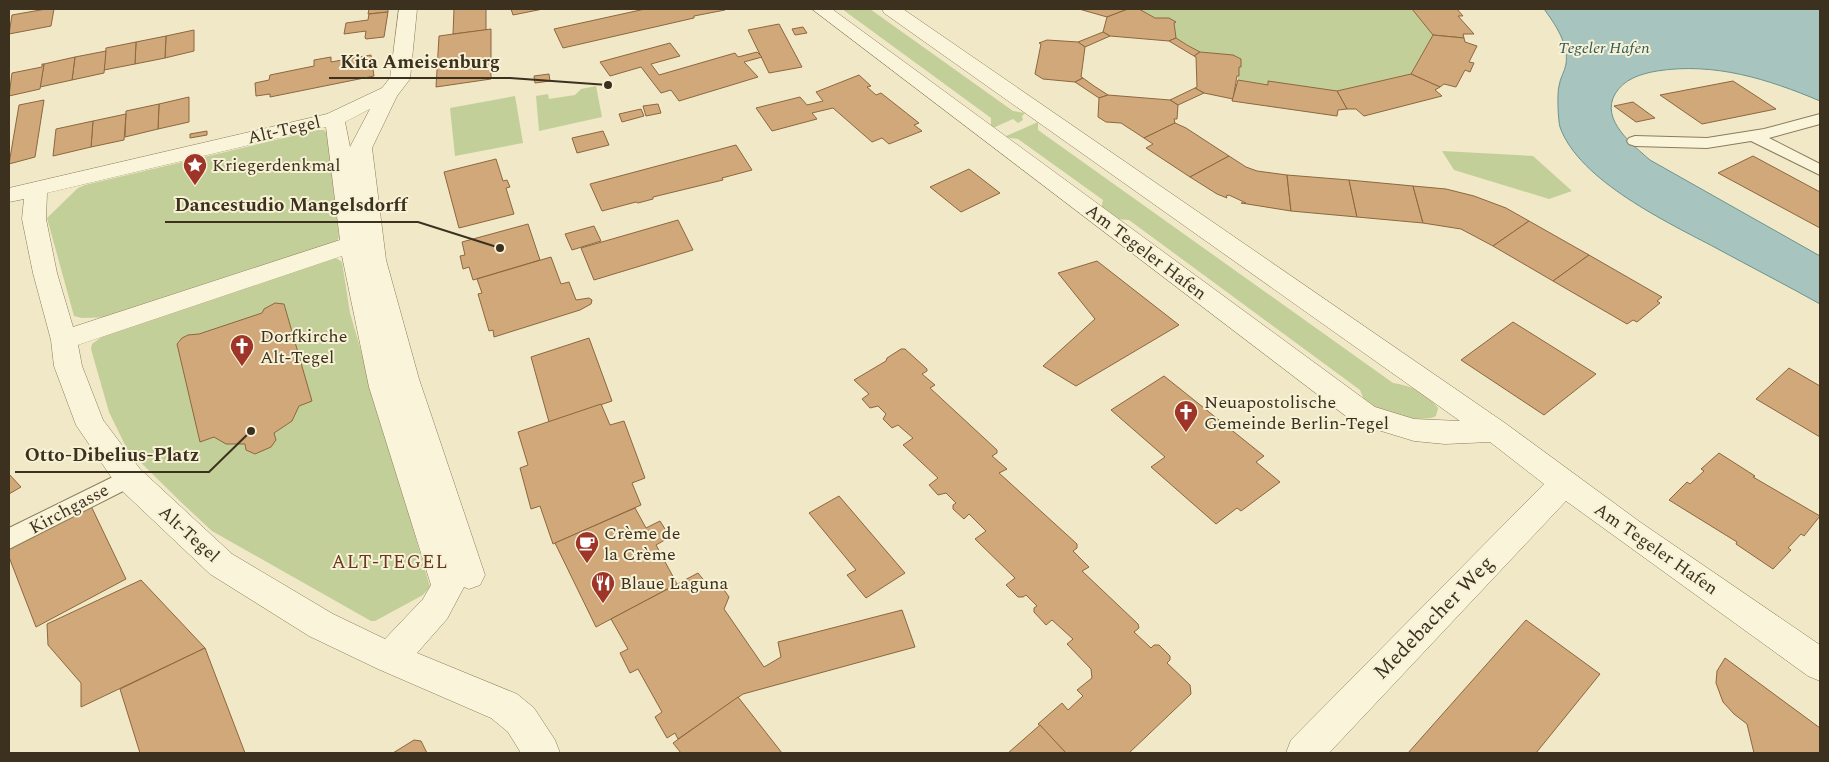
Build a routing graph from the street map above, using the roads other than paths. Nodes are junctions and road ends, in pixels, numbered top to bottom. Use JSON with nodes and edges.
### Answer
{"nodes":[{"id":1,"x":408,"y":9,"type":"edge"},
{"id":2,"x":423,"y":9,"type":"edge"},
{"id":3,"x":821,"y":9,"type":"edge"},
{"id":4,"x":891,"y":9,"type":"edge"},
{"id":5,"x":389,"y":92,"type":"junction"},
{"id":6,"x":334,"y":119,"type":"junction"},
{"id":7,"x":1820,"y":119,"type":"edge"},
{"id":8,"x":1752,"y":135,"type":"junction"},
{"id":9,"x":1635,"y":141,"type":"dead end"},
{"id":10,"x":1820,"y":170,"type":"edge"},
{"id":11,"x":36,"y":189,"type":"junction"},
{"id":12,"x":9,"y":195,"type":"edge"},
{"id":13,"x":351,"y":246,"type":"junction"},
{"id":14,"x":64,"y":340,"type":"junction"},
{"id":15,"x":1495,"y":431,"type":"junction"},
{"id":16,"x":128,"y":478,"type":"junction"},
{"id":17,"x":1564,"y":483,"type":"junction"},
{"id":18,"x":9,"y":539,"type":"edge"},
{"id":19,"x":469,"y":575,"type":"dead end"},
{"id":20,"x":390,"y":658,"type":"junction"},
{"id":21,"x":1820,"y":665,"type":"edge"},
{"id":22,"x":542,"y":753,"type":"edge"},
{"id":23,"x":1304,"y":753,"type":"edge"}],
"edges":[{"from":1,"to":5,"type":"street"},
{"from":2,"to":5,"type":"street","name":"Alt-Tegel"},
{"from":3,"to":15,"type":"street","name":"Am Tegeler Hafen"},
{"from":4,"to":15,"type":"street","name":"Am Tegeler Hafen"},
{"from":5,"to":6,"type":"street","name":"Alt-Tegel"},
{"from":5,"to":19,"type":"street"},
{"from":6,"to":11,"type":"street","name":"Alt-Tegel"},
{"from":6,"to":13,"type":"street","name":"Alt-Tegel"},
{"from":7,"to":8,"type":"lane"},
{"from":8,"to":9,"type":"lane"},
{"from":8,"to":10,"type":"lane"},
{"from":11,"to":12,"type":"street"},
{"from":11,"to":14,"type":"street","name":"Alt-Tegel"},
{"from":13,"to":14,"type":"street"},
{"from":13,"to":20,"type":"street","name":"Alt-Tegel"},
{"from":14,"to":16,"type":"street","name":"Alt-Tegel"},
{"from":15,"to":17,"type":"street","name":"Am Tegeler Hafen"},
{"from":16,"to":18,"type":"lane","name":"Kirchgasse"},
{"from":16,"to":20,"type":"street","name":"Alt-Tegel"},
{"from":17,"to":21,"type":"street","name":"Am Tegeler Hafen"},
{"from":17,"to":23,"type":"street","name":"Medebacher Weg"},
{"from":20,"to":22,"type":"street","name":"Alt-Tegel"}]}
